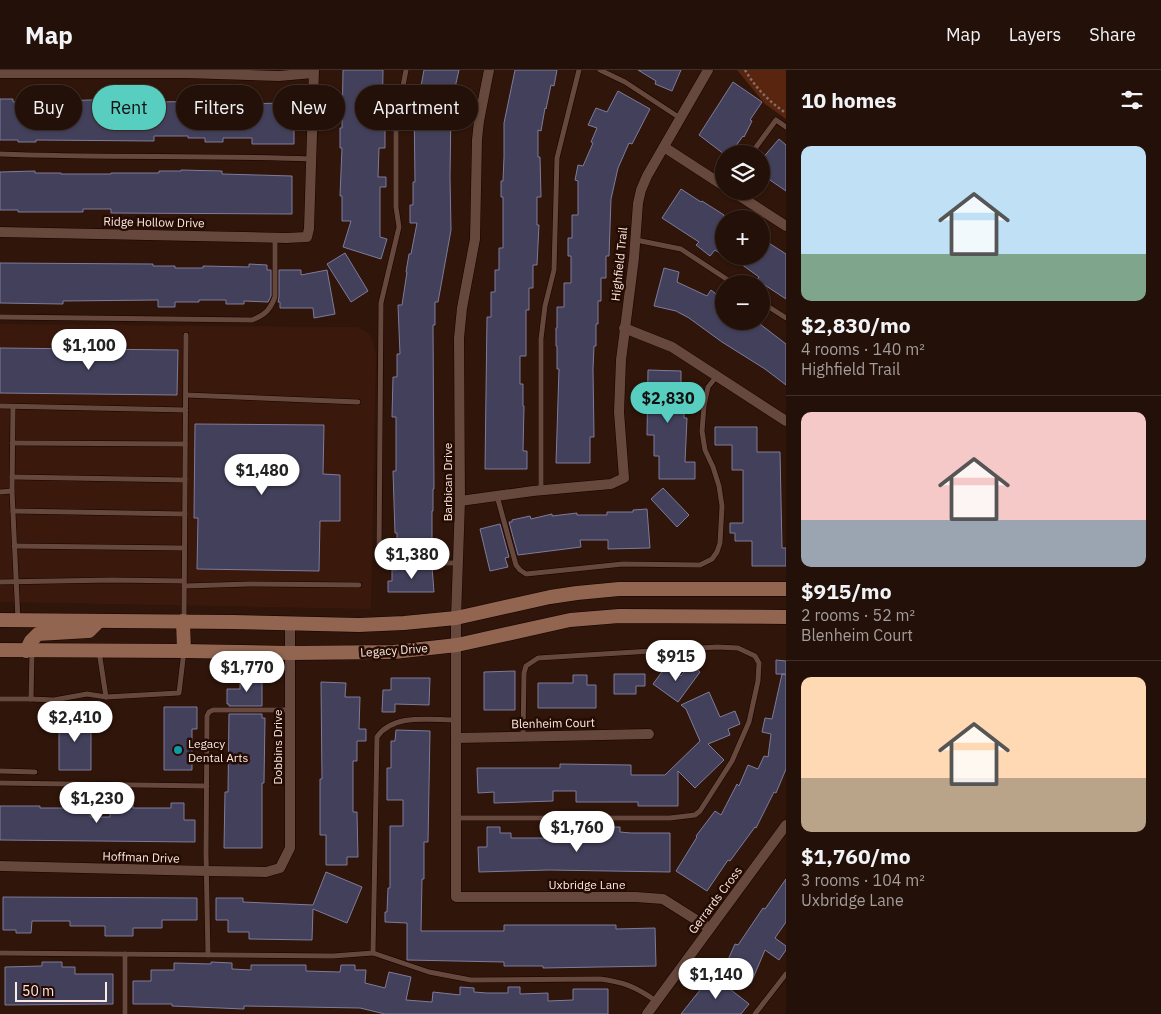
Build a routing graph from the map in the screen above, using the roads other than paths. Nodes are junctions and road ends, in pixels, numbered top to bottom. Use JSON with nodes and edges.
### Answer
{"nodes":[{"id":1,"x":406,"y":70,"type":"edge"},
{"id":2,"x":489,"y":70,"type":"edge"},
{"id":3,"x":579,"y":70,"type":"edge"},
{"id":4,"x":600,"y":70,"type":"edge"},
{"id":5,"x":708,"y":70,"type":"edge"},
{"id":6,"x":57,"y":71,"type":"edge"},
{"id":7,"x":140,"y":71,"type":"edge"},
{"id":8,"x":314,"y":71,"type":"edge"},
{"id":9,"x":227,"y":72,"type":"edge"},
{"id":10,"x":0,"y":73,"type":"edge"},
{"id":11,"x":681,"y":118,"type":"junction"},
{"id":12,"x":786,"y":127,"type":"edge"},
{"id":13,"x":758,"y":145,"type":"edge"},
{"id":14,"x":664,"y":147,"type":"junction"},
{"id":15,"x":0,"y":154,"type":"edge"},
{"id":16,"x":311,"y":159,"type":"junction"},
{"id":17,"x":715,"y":180,"type":"edge"},
{"id":18,"x":746,"y":200,"type":"edge"},
{"id":19,"x":786,"y":226,"type":"edge"},
{"id":20,"x":0,"y":232,"type":"edge"},
{"id":21,"x":275,"y":238,"type":"junction"},
{"id":22,"x":635,"y":240,"type":"junction"},
{"id":23,"x":720,"y":275,"type":"edge"},
{"id":24,"x":770,"y":308,"type":"edge"},
{"id":25,"x":0,"y":317,"type":"edge"},
{"id":26,"x":786,"y":318,"type":"edge"},
{"id":27,"x":624,"y":328,"type":"junction"},
{"id":28,"x":186,"y":335,"type":"dead end"},
{"id":29,"x":717,"y":376,"type":"junction"},
{"id":30,"x":186,"y":395,"type":"junction"},
{"id":31,"x":358,"y":402,"type":"dead end"},
{"id":32,"x":0,"y":406,"type":"edge"},
{"id":33,"x":13,"y":407,"type":"junction"},
{"id":34,"x":186,"y":410,"type":"junction"},
{"id":35,"x":786,"y":421,"type":"edge"},
{"id":36,"x":12,"y":443,"type":"junction"},
{"id":37,"x":185,"y":444,"type":"junction"},
{"id":38,"x":12,"y":478,"type":"junction"},
{"id":39,"x":185,"y":480,"type":"junction"},
{"id":40,"x":541,"y":490,"type":"junction"},
{"id":41,"x":0,"y":492,"type":"edge"},
{"id":42,"x":12,"y":492,"type":"junction"},
{"id":43,"x":496,"y":496,"type":"junction"},
{"id":44,"x":460,"y":501,"type":"junction"},
{"id":45,"x":12,"y":511,"type":"junction"},
{"id":46,"x":184,"y":514,"type":"junction"},
{"id":47,"x":14,"y":546,"type":"junction"},
{"id":48,"x":184,"y":548,"type":"junction"},
{"id":49,"x":458,"y":563,"type":"junction"},
{"id":50,"x":0,"y":582,"type":"edge"},
{"id":51,"x":16,"y":582,"type":"junction"},
{"id":52,"x":184,"y":584,"type":"junction"},
{"id":53,"x":359,"y":585,"type":"dead end"},
{"id":54,"x":786,"y":589,"type":"edge"},
{"id":55,"x":786,"y":617,"type":"edge"},
{"id":56,"x":456,"y":618,"type":"junction"},
{"id":57,"x":0,"y":620,"type":"edge"},
{"id":58,"x":18,"y":620,"type":"junction"},
{"id":59,"x":99,"y":621,"type":"junction"},
{"id":60,"x":184,"y":621,"type":"junction"},
{"id":61,"x":290,"y":624,"type":"junction"},
{"id":62,"x":456,"y":645,"type":"junction"},
{"id":63,"x":0,"y":650,"type":"edge"},
{"id":64,"x":29,"y":650,"type":"junction"},
{"id":65,"x":99,"y":651,"type":"junction"},
{"id":66,"x":184,"y":651,"type":"junction"},
{"id":67,"x":290,"y":653,"type":"junction"},
{"id":68,"x":106,"y":696,"type":"junction"},
{"id":69,"x":0,"y":699,"type":"edge"},
{"id":70,"x":31,"y":699,"type":"junction"},
{"id":71,"x":290,"y":710,"type":"junction"},
{"id":72,"x":456,"y":720,"type":"junction"},
{"id":73,"x":649,"y":734,"type":"dead end"},
{"id":74,"x":523,"y":736,"type":"junction"},
{"id":75,"x":456,"y":738,"type":"junction"},
{"id":76,"x":0,"y":771,"type":"edge"},
{"id":77,"x":35,"y":772,"type":"dead end"},
{"id":78,"x":0,"y":782,"type":"edge"},
{"id":79,"x":206,"y":786,"type":"junction"},
{"id":80,"x":455,"y":818,"type":"junction"},
{"id":81,"x":786,"y":825,"type":"edge"},
{"id":82,"x":0,"y":866,"type":"edge"},
{"id":83,"x":280,"y":868,"type":"joint"},
{"id":84,"x":207,"y":872,"type":"junction"},
{"id":85,"x":456,"y":897,"type":"joint"},
{"id":86,"x":709,"y":928,"type":"junction"},
{"id":87,"x":0,"y":953,"type":"edge"},
{"id":88,"x":373,"y":953,"type":"junction"},
{"id":89,"x":125,"y":954,"type":"junction"},
{"id":90,"x":208,"y":955,"type":"junction"},
{"id":91,"x":786,"y":974,"type":"edge"},
{"id":92,"x":656,"y":1001,"type":"junction"},
{"id":93,"x":126,"y":1014,"type":"edge"},
{"id":94,"x":647,"y":1014,"type":"edge"},
{"id":95,"x":755,"y":1014,"type":"edge"}],
"edges":[{"from":1,"to":49,"type":"lane"},
{"from":2,"to":44,"type":"street","name":"Barbican Drive"},
{"from":3,"to":40,"type":"lane"},
{"from":4,"to":11,"type":"lane"},
{"from":5,"to":11,"type":"street","name":"Highfield Trail"},
{"from":6,"to":7,"type":"street"},
{"from":6,"to":10,"type":"street"},
{"from":7,"to":9,"type":"street"},
{"from":8,"to":9,"type":"street"},
{"from":8,"to":16,"type":"street"},
{"from":11,"to":14,"type":"street","name":"Highfield Trail"},
{"from":12,"to":13,"type":"lane"},
{"from":14,"to":17,"type":"street"},
{"from":14,"to":22,"type":"street","name":"Highfield Trail"},
{"from":15,"to":16,"type":"lane"},
{"from":16,"to":21,"type":"street","name":"Ridge Hollow Drive"},
{"from":18,"to":19,"type":"street"},
{"from":20,"to":21,"type":"street","name":"Ridge Hollow Drive"},
{"from":21,"to":25,"type":"lane"},
{"from":22,"to":23,"type":"lane"},
{"from":22,"to":27,"type":"street","name":"Highfield Trail"},
{"from":24,"to":26,"type":"lane"},
{"from":27,"to":29,"type":"street"},
{"from":27,"to":40,"type":"street","name":"Highfield Trail"},
{"from":28,"to":30,"type":"lane"},
{"from":29,"to":35,"type":"street"},
{"from":29,"to":43,"type":"lane"},
{"from":30,"to":31,"type":"lane"},
{"from":30,"to":34,"type":"lane"},
{"from":32,"to":33,"type":"lane"},
{"from":33,"to":34,"type":"lane"},
{"from":33,"to":36,"type":"lane"},
{"from":34,"to":37,"type":"lane"},
{"from":36,"to":37,"type":"lane"},
{"from":36,"to":38,"type":"lane"},
{"from":37,"to":39,"type":"lane"},
{"from":38,"to":39,"type":"lane"},
{"from":38,"to":42,"type":"lane"},
{"from":39,"to":46,"type":"lane"},
{"from":40,"to":43,"type":"street"},
{"from":41,"to":42,"type":"lane"},
{"from":42,"to":45,"type":"lane"},
{"from":43,"to":44,"type":"street"},
{"from":44,"to":49,"type":"street","name":"Barbican Drive"},
{"from":45,"to":46,"type":"lane"},
{"from":45,"to":47,"type":"lane"},
{"from":46,"to":48,"type":"lane"},
{"from":47,"to":48,"type":"lane"},
{"from":47,"to":51,"type":"lane"},
{"from":48,"to":52,"type":"lane"},
{"from":49,"to":56,"type":"street","name":"Barbican Drive"},
{"from":50,"to":51,"type":"lane"},
{"from":51,"to":52,"type":"lane"},
{"from":51,"to":58,"type":"lane"},
{"from":52,"to":53,"type":"lane"},
{"from":52,"to":60,"type":"lane"},
{"from":54,"to":56,"type":"main road"},
{"from":55,"to":62,"type":"main road","name":"Legacy Drive"},
{"from":56,"to":61,"type":"main road"},
{"from":56,"to":62,"type":"street","name":"Barbican Drive"},
{"from":57,"to":58,"type":"main road"},
{"from":58,"to":59,"type":"main road"},
{"from":59,"to":60,"type":"main road"},
{"from":59,"to":64,"type":"main road"},
{"from":60,"to":61,"type":"main road"},
{"from":60,"to":66,"type":"main road"},
{"from":61,"to":67,"type":"street","name":"Dobbins Drive"},
{"from":62,"to":67,"type":"main road","name":"Legacy Drive"},
{"from":62,"to":72,"type":"street","name":"Barbican Drive"},
{"from":63,"to":64,"type":"main road","name":"Legacy Drive"},
{"from":64,"to":65,"type":"main road","name":"Legacy Drive"},
{"from":64,"to":70,"type":"lane"},
{"from":65,"to":66,"type":"main road","name":"Legacy Drive"},
{"from":65,"to":68,"type":"lane"},
{"from":66,"to":67,"type":"main road","name":"Legacy Drive"},
{"from":66,"to":68,"type":"lane"},
{"from":67,"to":71,"type":"street","name":"Dobbins Drive"},
{"from":68,"to":70,"type":"lane"},
{"from":69,"to":70,"type":"lane"},
{"from":71,"to":79,"type":"lane"},
{"from":71,"to":83,"type":"street","name":"Dobbins Drive"},
{"from":72,"to":75,"type":"street","name":"Barbican Drive"},
{"from":72,"to":88,"type":"lane"},
{"from":73,"to":74,"type":"street","name":"Blenheim Court"},
{"from":74,"to":75,"type":"street","name":"Blenheim Court"},
{"from":74,"to":80,"type":"lane"},
{"from":75,"to":80,"type":"street","name":"Barbican Drive"},
{"from":76,"to":77,"type":"lane"},
{"from":78,"to":79,"type":"lane"},
{"from":79,"to":84,"type":"lane"},
{"from":80,"to":85,"type":"street","name":"Barbican Drive"},
{"from":81,"to":86,"type":"street","name":"Gerrards Cross"},
{"from":82,"to":84,"type":"street","name":"Hoffman Drive"},
{"from":83,"to":84,"type":"street","name":"Hoffman Drive"},
{"from":84,"to":90,"type":"lane"},
{"from":85,"to":86,"type":"street","name":"Uxbridge Lane"},
{"from":86,"to":92,"type":"street","name":"Gerrards Cross"},
{"from":87,"to":89,"type":"lane"},
{"from":88,"to":90,"type":"lane"},
{"from":88,"to":92,"type":"lane"},
{"from":89,"to":90,"type":"lane"},
{"from":89,"to":93,"type":"lane"},
{"from":91,"to":95,"type":"lane"},
{"from":92,"to":94,"type":"street","name":"Gerrards Cross"}]}
